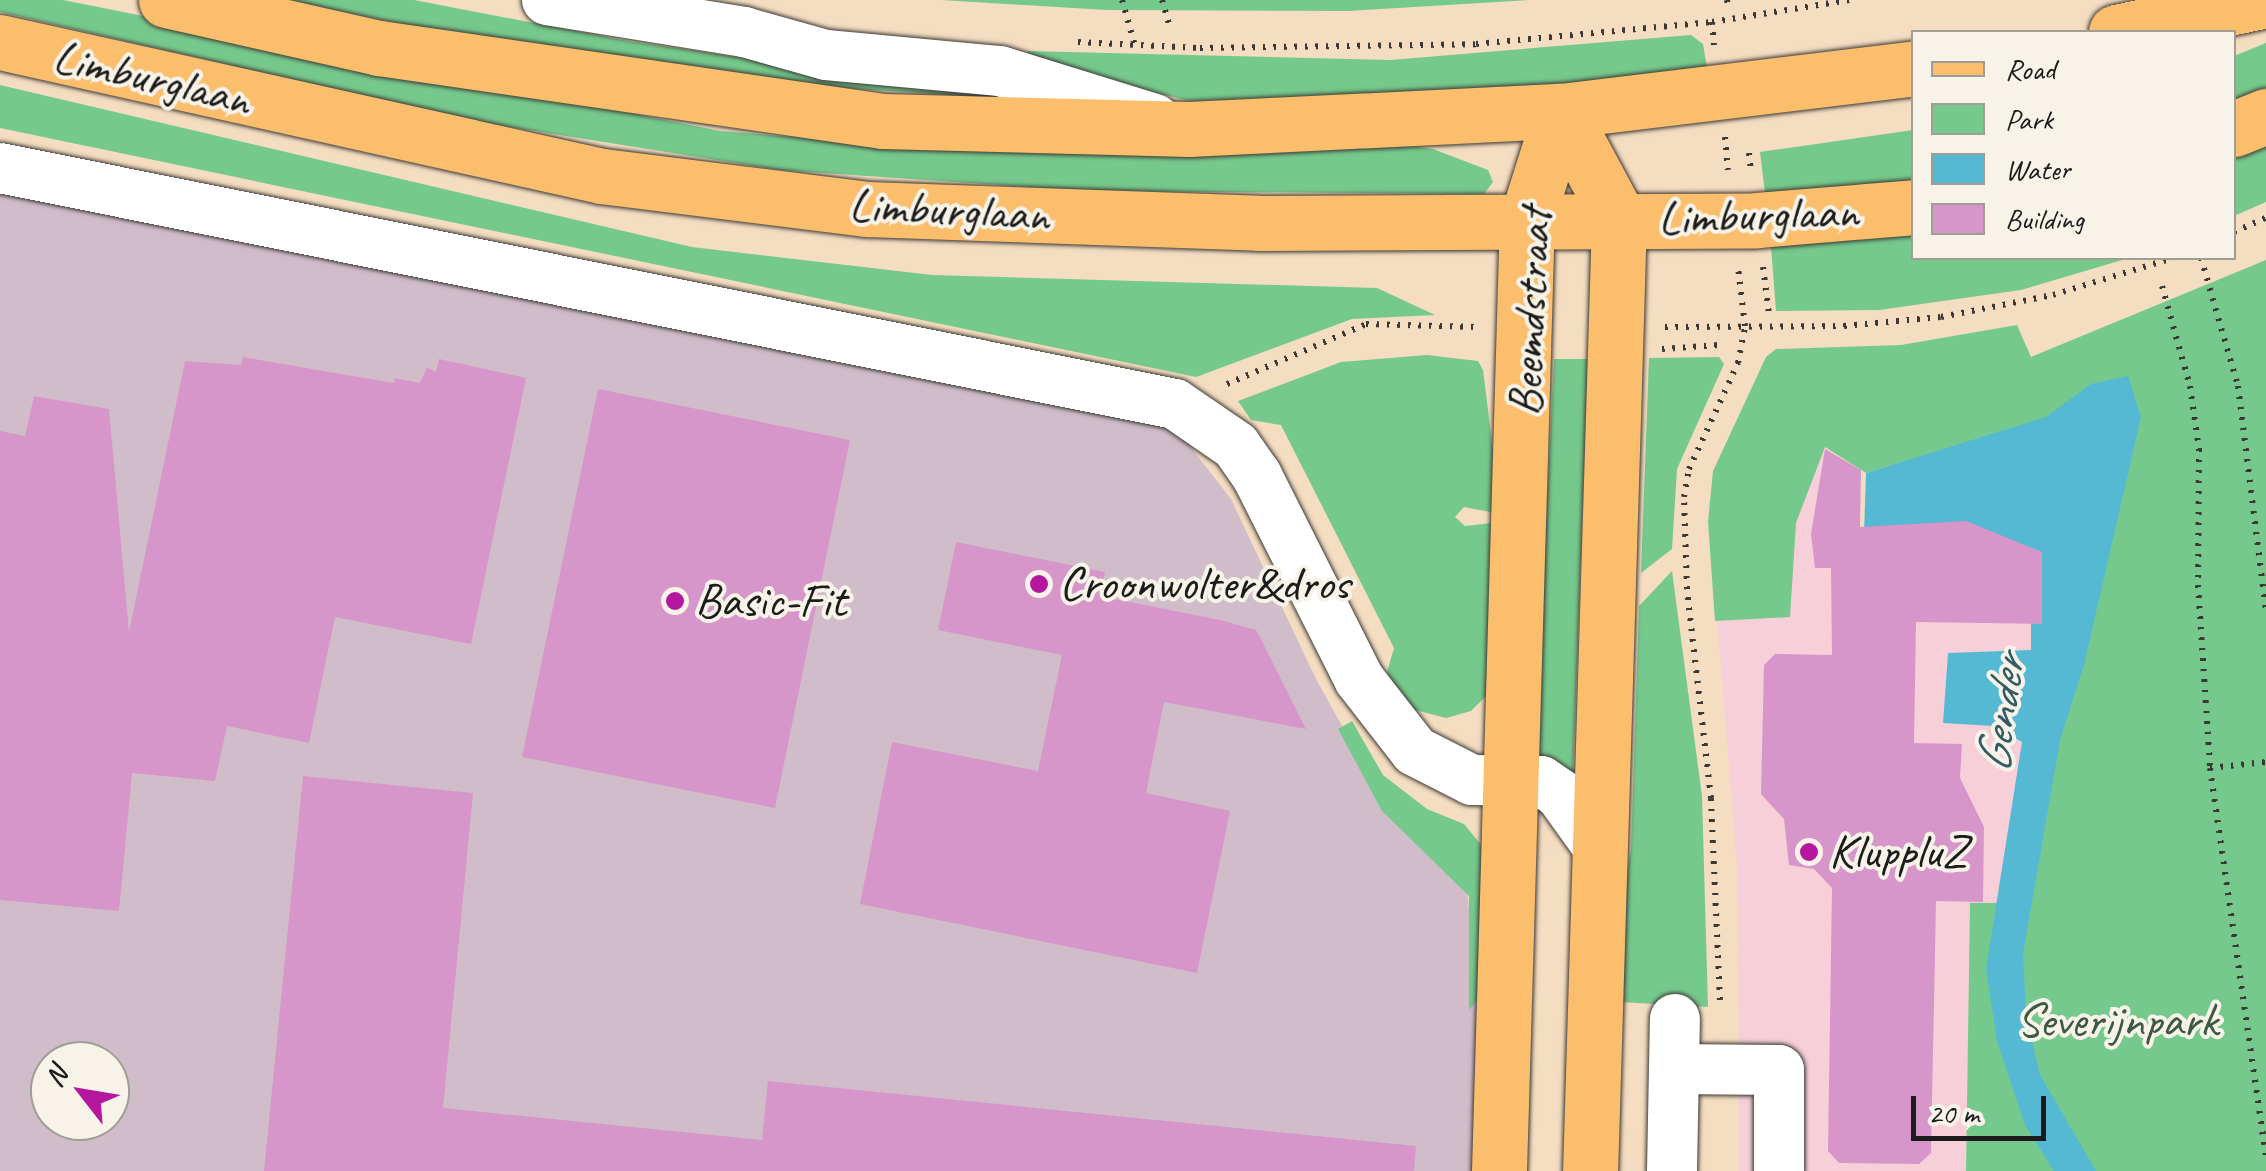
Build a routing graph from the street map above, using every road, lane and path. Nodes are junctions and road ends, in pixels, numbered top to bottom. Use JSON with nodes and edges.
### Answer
{"nodes":[{"id":1,"x":166,"y":0,"type":"edge"},
{"id":2,"x":547,"y":0,"type":"edge"},
{"id":3,"x":1122,"y":0,"type":"edge"},
{"id":4,"x":1162,"y":0,"type":"edge"},
{"id":5,"x":1848,"y":0,"type":"edge"},
{"id":6,"x":2266,"y":0,"type":"edge"},
{"id":7,"x":753,"y":16,"type":"edge"},
{"id":8,"x":1169,"y":24,"type":"dead end"},
{"id":9,"x":2125,"y":30,"type":"edge"},
{"id":10,"x":0,"y":42,"type":"edge"},
{"id":11,"x":1911,"y":68,"type":"edge"},
{"id":12,"x":1561,"y":110,"type":"junction"},
{"id":13,"x":2266,"y":116,"type":"edge"},
{"id":14,"x":2236,"y":128,"type":"edge"},
{"id":15,"x":1189,"y":129,"type":"junction"},
{"id":16,"x":0,"y":168,"type":"edge"},
{"id":17,"x":1911,"y":207,"type":"edge"},
{"id":18,"x":1527,"y":218,"type":"junction"},
{"id":19,"x":1619,"y":218,"type":"junction"},
{"id":20,"x":2266,"y":218,"type":"edge"},
{"id":21,"x":2236,"y":231,"type":"edge"},
{"id":22,"x":1761,"y":248,"type":"dead end"},
{"id":23,"x":2167,"y":260,"type":"edge"},
{"id":24,"x":2202,"y":260,"type":"edge"},
{"id":25,"x":2162,"y":286,"type":"dead end"},
{"id":26,"x":1769,"y":314,"type":"dead end"},
{"id":27,"x":1745,"y":326,"type":"junction"},
{"id":28,"x":1524,"y":327,"type":"junction"},
{"id":29,"x":1633,"y":339,"type":"junction"},
{"id":30,"x":1719,"y":344,"type":"dead end"},
{"id":31,"x":1175,"y":404,"type":"junction"},
{"id":32,"x":2266,"y":610,"type":"edge"},
{"id":33,"x":2266,"y":762,"type":"edge"},
{"id":34,"x":2210,"y":768,"type":"junction"},
{"id":35,"x":1516,"y":782,"type":"junction"},
{"id":36,"x":1601,"y":851,"type":"junction"},
{"id":37,"x":1675,"y":1018,"type":"dead end"},
{"id":38,"x":1697,"y":1070,"type":"junction"},
{"id":39,"x":2266,"y":1156,"type":"edge"},
{"id":40,"x":1500,"y":1171,"type":"edge"},
{"id":41,"x":1590,"y":1171,"type":"edge"},
{"id":42,"x":1672,"y":1171,"type":"edge"},
{"id":43,"x":1779,"y":1171,"type":"edge"}],
"edges":[{"from":1,"to":15,"type":"main road","name":"Limburglaan"},
{"from":2,"to":7,"type":"street","name":"Limburglaan"},
{"from":3,"to":5,"type":"path"},
{"from":4,"to":8,"type":"path"},
{"from":6,"to":9,"type":"main road"},
{"from":7,"to":15,"type":"street","name":"Limburglaan"},
{"from":10,"to":18,"type":"main road","name":"Limburglaan"},
{"from":11,"to":12,"type":"main road","name":"Limburglaan"},
{"from":12,"to":15,"type":"main road","name":"Limburglaan"},
{"from":12,"to":18,"type":"main road","name":"Beemdstraat"},
{"from":12,"to":19,"type":"main road","name":"Beemdstraat"},
{"from":13,"to":14,"type":"main road"},
{"from":16,"to":31,"type":"street"},
{"from":17,"to":19,"type":"main road","name":"Limburglaan"},
{"from":18,"to":19,"type":"main road","name":"Limburglaan"},
{"from":18,"to":28,"type":"main road","name":"Beemdstraat"},
{"from":19,"to":29,"type":"main road","name":"Beemdstraat"},
{"from":20,"to":21,"type":"path"},
{"from":22,"to":26,"type":"path"},
{"from":23,"to":27,"type":"path"},
{"from":24,"to":32,"type":"path"},
{"from":25,"to":34,"type":"path"},
{"from":27,"to":29,"type":"path"},
{"from":27,"to":38,"type":"path"},
{"from":28,"to":31,"type":"path"},
{"from":28,"to":35,"type":"main road","name":"Beemdstraat"},
{"from":29,"to":30,"type":"path"},
{"from":29,"to":36,"type":"main road","name":"Beemdstraat"},
{"from":31,"to":35,"type":"street"},
{"from":33,"to":34,"type":"path"},
{"from":34,"to":39,"type":"path"},
{"from":35,"to":36,"type":"street"},
{"from":35,"to":40,"type":"main road","name":"Beemdstraat"},
{"from":36,"to":41,"type":"main road","name":"Beemdstraat"},
{"from":37,"to":38,"type":"street"},
{"from":38,"to":42,"type":"street"},
{"from":38,"to":43,"type":"street"}]}
